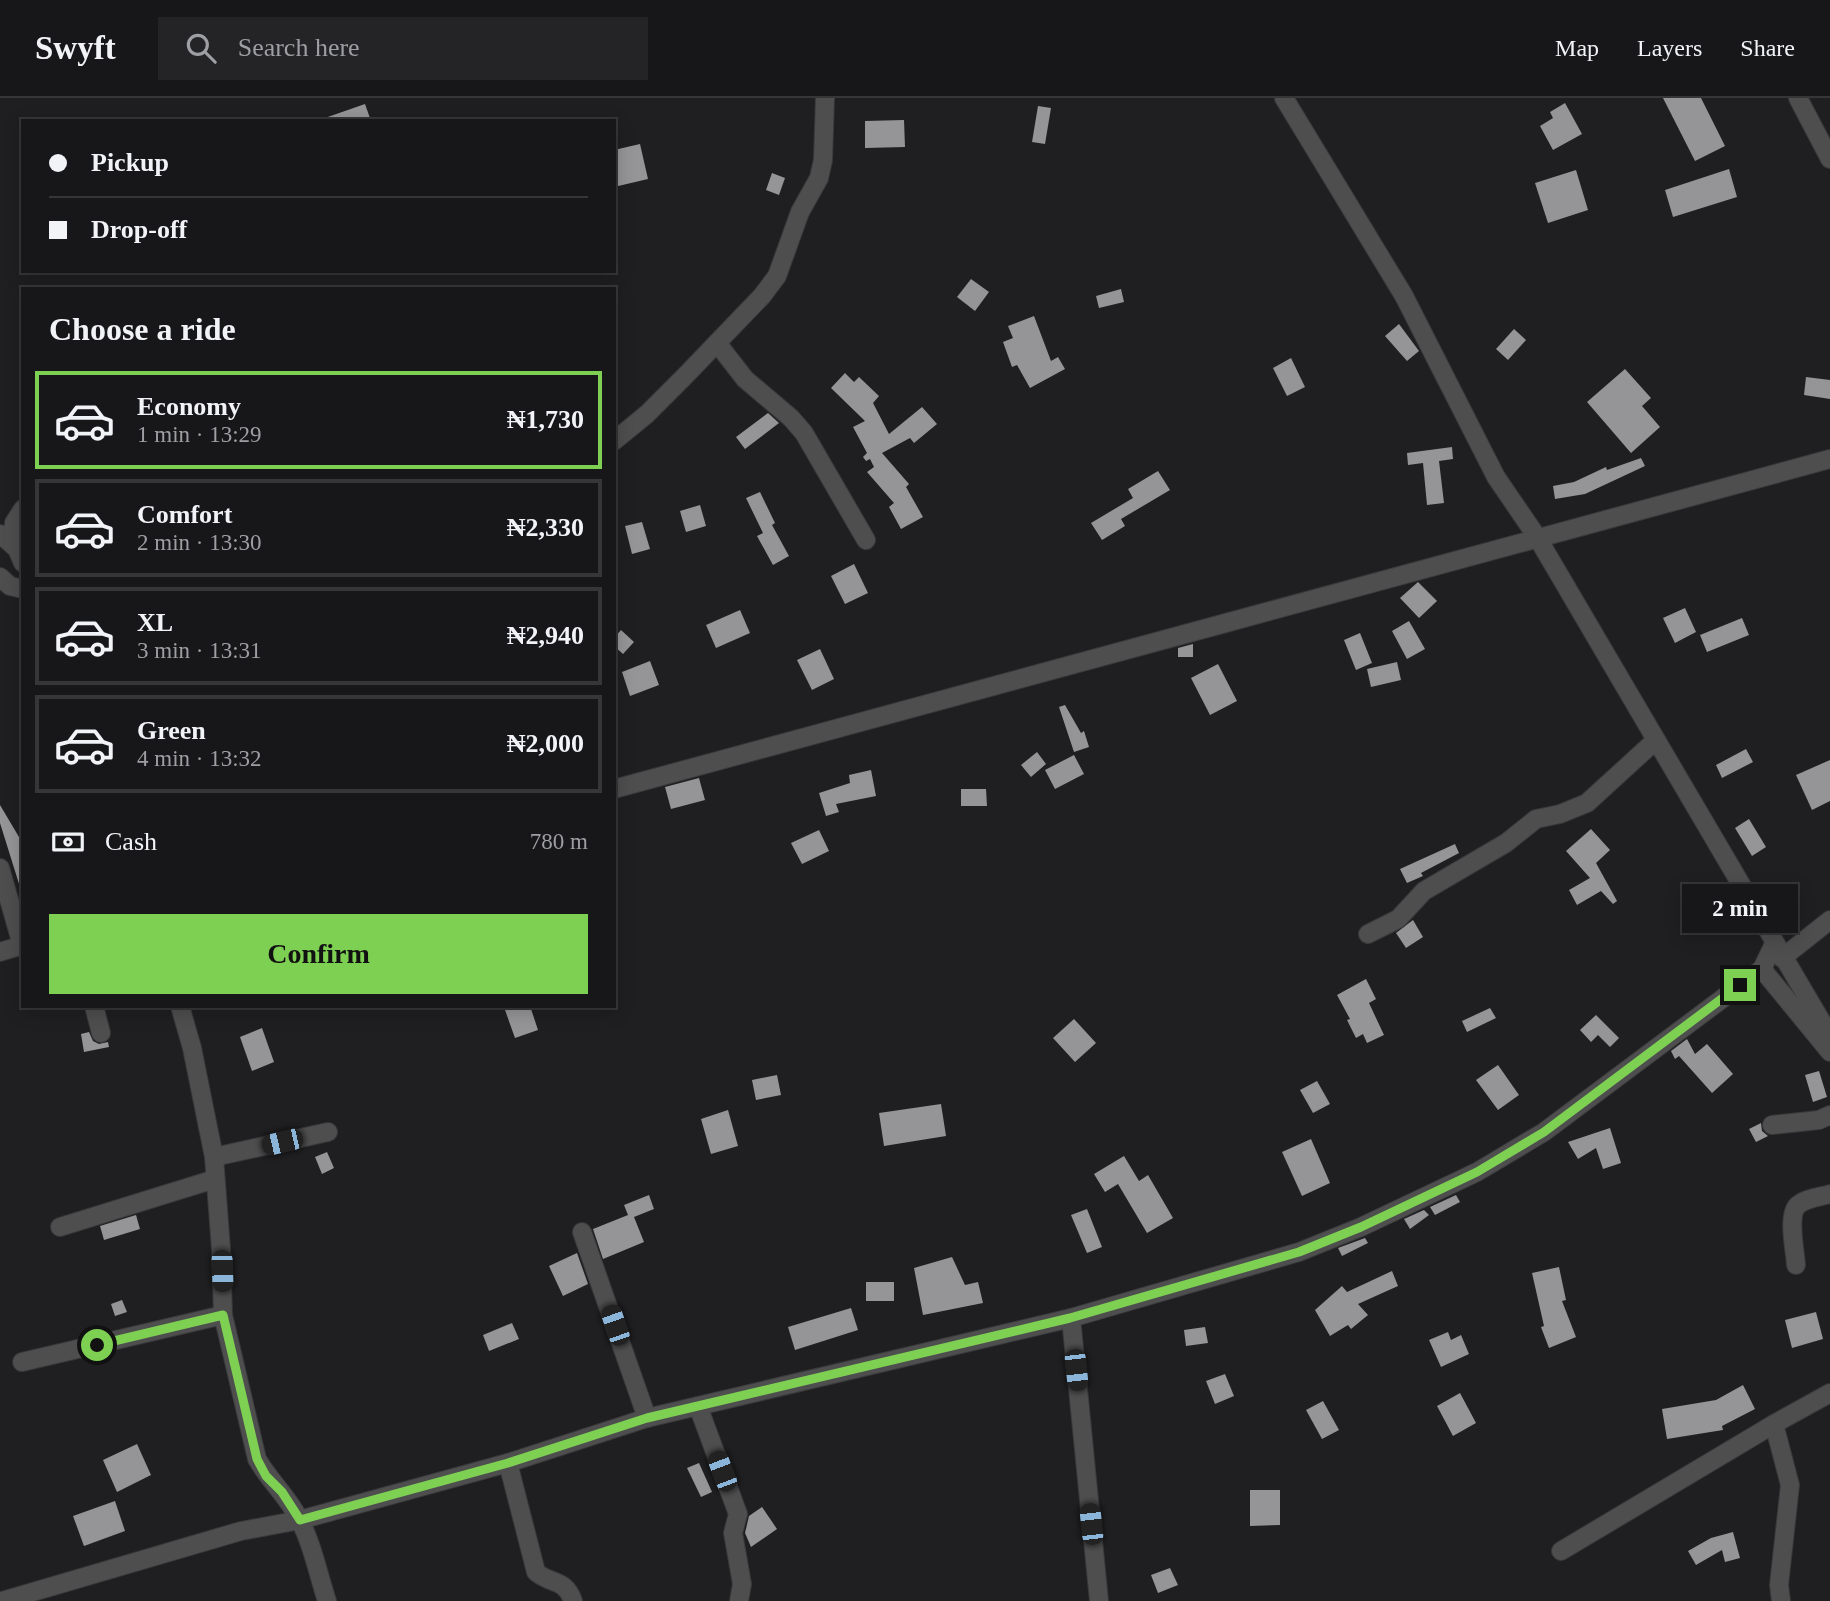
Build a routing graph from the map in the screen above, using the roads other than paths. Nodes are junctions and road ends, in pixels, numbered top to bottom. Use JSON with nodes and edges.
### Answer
{"nodes":[{"id":1,"x":825,"y":98,"type":"edge"},
{"id":2,"x":1284,"y":98,"type":"edge"},
{"id":3,"x":1797,"y":98,"type":"edge"},
{"id":4,"x":1830,"y":159,"type":"edge"},
{"id":5,"x":717,"y":343,"type":"junction"},
{"id":6,"x":616,"y":439,"type":"edge"},
{"id":7,"x":1830,"y":459,"type":"edge"},
{"id":8,"x":21,"y":512,"type":"edge"},
{"id":9,"x":1538,"y":537,"type":"junction"},
{"id":10,"x":6,"y":539,"type":"edge"},
{"id":11,"x":866,"y":540,"type":"dead end"},
{"id":12,"x":21,"y":556,"type":"edge"},
{"id":13,"x":0,"y":577,"type":"edge"},
{"id":14,"x":21,"y":589,"type":"edge"},
{"id":15,"x":1656,"y":740,"type":"junction"},
{"id":16,"x":616,"y":788,"type":"edge"},
{"id":17,"x":0,"y":868,"type":"edge"},
{"id":18,"x":1830,"y":920,"type":"edge"},
{"id":19,"x":1368,"y":934,"type":"dead end"},
{"id":20,"x":21,"y":942,"type":"edge"},
{"id":21,"x":21,"y":945,"type":"edge"},
{"id":22,"x":0,"y":951,"type":"edge"},
{"id":23,"x":1778,"y":951,"type":"junction"},
{"id":24,"x":1762,"y":969,"type":"junction"},
{"id":25,"x":95,"y":1008,"type":"edge"},
{"id":26,"x":181,"y":1008,"type":"edge"},
{"id":27,"x":101,"y":1033,"type":"dead end"},
{"id":28,"x":1830,"y":1035,"type":"edge"},
{"id":29,"x":1830,"y":1052,"type":"edge"},
{"id":30,"x":1830,"y":1115,"type":"edge"},
{"id":31,"x":1772,"y":1125,"type":"dead end"},
{"id":32,"x":328,"y":1132,"type":"dead end"},
{"id":33,"x":214,"y":1157,"type":"junction"},
{"id":34,"x":215,"y":1179,"type":"junction"},
{"id":35,"x":1830,"y":1194,"type":"edge"},
{"id":36,"x":60,"y":1227,"type":"dead end"},
{"id":37,"x":582,"y":1232,"type":"dead end"},
{"id":38,"x":1796,"y":1265,"type":"dead end"},
{"id":39,"x":223,"y":1315,"type":"junction"},
{"id":40,"x":1070,"y":1318,"type":"junction"},
{"id":41,"x":22,"y":1362,"type":"dead end"},
{"id":42,"x":1830,"y":1393,"type":"edge"},
{"id":43,"x":698,"y":1406,"type":"junction"},
{"id":44,"x":647,"y":1418,"type":"junction"},
{"id":45,"x":1774,"y":1424,"type":"junction"},
{"id":46,"x":508,"y":1463,"type":"junction"},
{"id":47,"x":300,"y":1520,"type":"junction"},
{"id":48,"x":1561,"y":1551,"type":"dead end"},
{"id":49,"x":2,"y":1601,"type":"edge"},
{"id":50,"x":326,"y":1601,"type":"edge"},
{"id":51,"x":573,"y":1601,"type":"edge"},
{"id":52,"x":739,"y":1601,"type":"edge"},
{"id":53,"x":1099,"y":1601,"type":"edge"},
{"id":54,"x":1781,"y":1601,"type":"edge"}],
"edges":[{"from":1,"to":5,"type":"street"},
{"from":2,"to":9,"type":"street"},
{"from":3,"to":4,"type":"street"},
{"from":5,"to":6,"type":"street"},
{"from":5,"to":11,"type":"street"},
{"from":7,"to":9,"type":"street"},
{"from":8,"to":10,"type":"street"},
{"from":9,"to":15,"type":"street"},
{"from":9,"to":16,"type":"street"},
{"from":10,"to":12,"type":"street"},
{"from":13,"to":14,"type":"street"},
{"from":15,"to":19,"type":"street"},
{"from":15,"to":23,"type":"street"},
{"from":17,"to":20,"type":"street"},
{"from":18,"to":23,"type":"street"},
{"from":21,"to":22,"type":"street"},
{"from":23,"to":24,"type":"street"},
{"from":23,"to":28,"type":"street"},
{"from":24,"to":29,"type":"street"},
{"from":24,"to":40,"type":"street"},
{"from":25,"to":27,"type":"street"},
{"from":26,"to":33,"type":"street"},
{"from":30,"to":31,"type":"street"},
{"from":32,"to":33,"type":"street"},
{"from":33,"to":34,"type":"street"},
{"from":34,"to":36,"type":"street"},
{"from":34,"to":39,"type":"street"},
{"from":35,"to":38,"type":"street"},
{"from":37,"to":44,"type":"street"},
{"from":39,"to":41,"type":"street"},
{"from":39,"to":47,"type":"street"},
{"from":40,"to":43,"type":"street"},
{"from":40,"to":53,"type":"street"},
{"from":42,"to":45,"type":"street"},
{"from":43,"to":44,"type":"street"},
{"from":43,"to":52,"type":"street"},
{"from":44,"to":46,"type":"street"},
{"from":45,"to":48,"type":"street"},
{"from":45,"to":54,"type":"street"},
{"from":46,"to":47,"type":"street"},
{"from":46,"to":51,"type":"street"},
{"from":47,"to":49,"type":"street"},
{"from":47,"to":50,"type":"street"}]}
